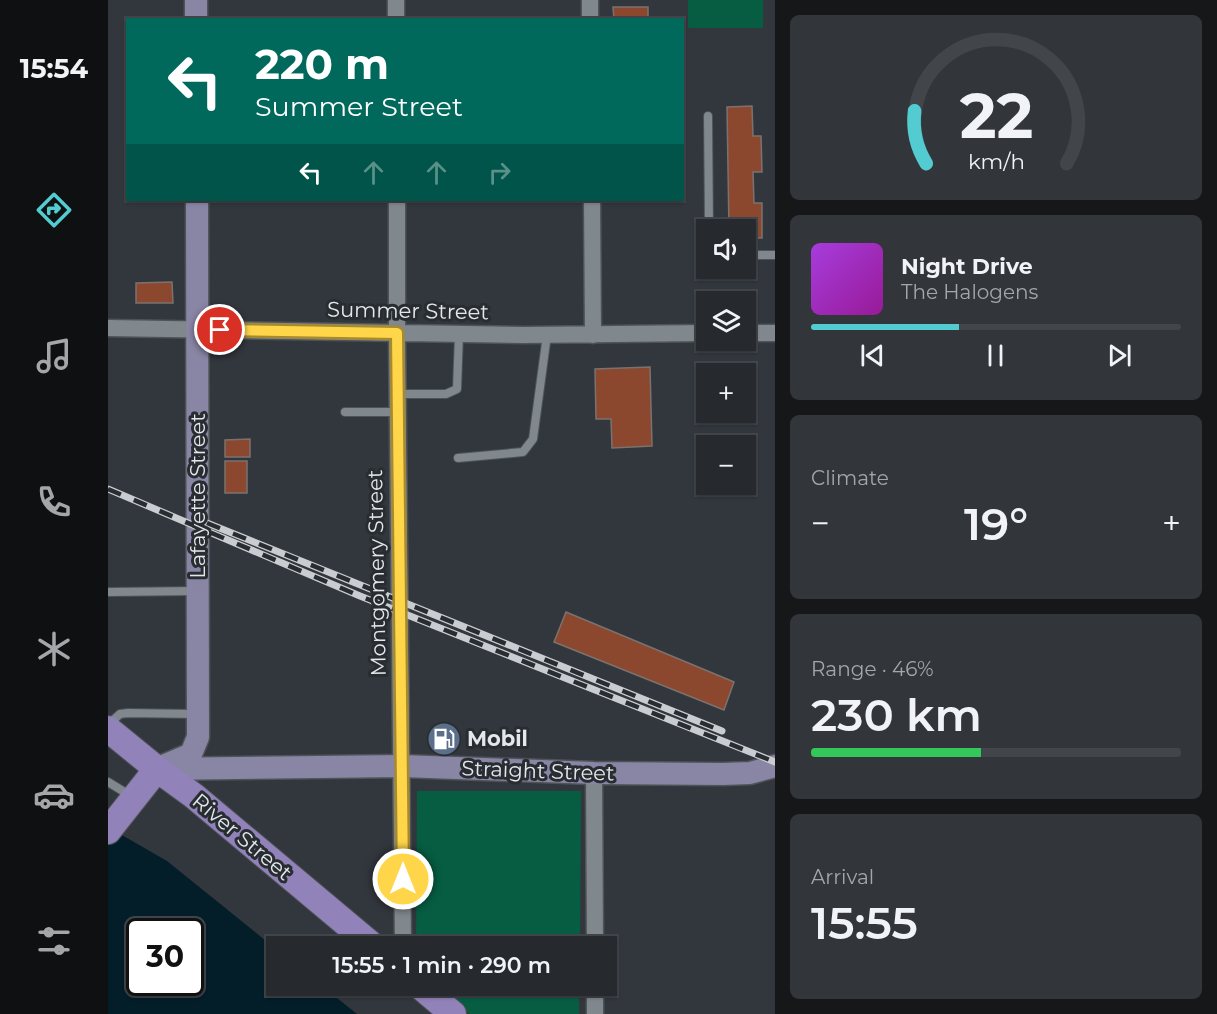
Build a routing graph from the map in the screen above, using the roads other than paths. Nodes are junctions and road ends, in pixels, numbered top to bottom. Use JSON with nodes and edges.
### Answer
{"nodes":[{"id":1,"x":196,"y":0,"type":"edge"},
{"id":2,"x":396,"y":0,"type":"edge"},
{"id":3,"x":590,"y":0,"type":"edge"},
{"id":4,"x":196,"y":18,"type":"edge"},
{"id":5,"x":396,"y":18,"type":"edge"},
{"id":6,"x":590,"y":18,"type":"edge"},
{"id":7,"x":708,"y":116,"type":"dead end"},
{"id":8,"x":197,"y":201,"type":"edge"},
{"id":9,"x":398,"y":201,"type":"edge"},
{"id":10,"x":591,"y":201,"type":"edge"},
{"id":11,"x":709,"y":219,"type":"edge"},
{"id":12,"x":756,"y":255,"type":"edge"},
{"id":13,"x":774,"y":255,"type":"edge"},
{"id":14,"x":108,"y":328,"type":"edge"},
{"id":15,"x":198,"y":330,"type":"junction"},
{"id":16,"x":397,"y":333,"type":"junction"},
{"id":17,"x":696,"y":333,"type":"edge"},
{"id":18,"x":756,"y":333,"type":"edge"},
{"id":19,"x":774,"y":333,"type":"edge"},
{"id":20,"x":459,"y":334,"type":"junction"},
{"id":21,"x":593,"y":334,"type":"junction"},
{"id":22,"x":547,"y":335,"type":"junction"},
{"id":23,"x":398,"y":394,"type":"junction"},
{"id":24,"x":345,"y":412,"type":"dead end"},
{"id":25,"x":398,"y":412,"type":"junction"},
{"id":26,"x":458,"y":458,"type":"dead end"},
{"id":27,"x":198,"y":591,"type":"junction"},
{"id":28,"x":108,"y":592,"type":"edge"},
{"id":29,"x":198,"y":714,"type":"junction"},
{"id":30,"x":108,"y":727,"type":"edge"},
{"id":31,"x":402,"y":766,"type":"junction"},
{"id":32,"x":774,"y":766,"type":"edge"},
{"id":33,"x":157,"y":769,"type":"junction"},
{"id":34,"x":594,"y":773,"type":"junction"},
{"id":35,"x":108,"y":782,"type":"edge"},
{"id":36,"x":120,"y":816,"type":"edge"},
{"id":37,"x":361,"y":936,"type":"edge"},
{"id":38,"x":403,"y":936,"type":"edge"},
{"id":39,"x":595,"y":936,"type":"edge"},
{"id":40,"x":432,"y":996,"type":"edge"},
{"id":41,"x":595,"y":996,"type":"edge"},
{"id":42,"x":453,"y":1014,"type":"edge"},
{"id":43,"x":595,"y":1014,"type":"edge"}],
"edges":[{"from":1,"to":4,"type":"main road"},
{"from":2,"to":5,"type":"street"},
{"from":3,"to":6,"type":"street"},
{"from":7,"to":11,"type":"lane"},
{"from":8,"to":15,"type":"main road","name":"Lafayette Street"},
{"from":9,"to":16,"type":"street","name":"Montgomery Street"},
{"from":10,"to":21,"type":"street"},
{"from":12,"to":13,"type":"lane"},
{"from":14,"to":15,"type":"street","name":"Summer Street"},
{"from":15,"to":16,"type":"street","name":"Summer Street"},
{"from":15,"to":27,"type":"main road","name":"Lafayette Street"},
{"from":16,"to":20,"type":"street","name":"Summer Street"},
{"from":16,"to":23,"type":"street","name":"Montgomery Street"},
{"from":17,"to":21,"type":"street","name":"Summer Street"},
{"from":18,"to":19,"type":"street"},
{"from":20,"to":22,"type":"street","name":"Summer Street"},
{"from":20,"to":23,"type":"lane"},
{"from":21,"to":22,"type":"street","name":"Summer Street"},
{"from":22,"to":26,"type":"lane"},
{"from":23,"to":25,"type":"street","name":"Montgomery Street"},
{"from":24,"to":25,"type":"lane"},
{"from":25,"to":31,"type":"street","name":"Montgomery Street"},
{"from":27,"to":28,"type":"lane"},
{"from":27,"to":29,"type":"main road","name":"Lafayette Street"},
{"from":29,"to":30,"type":"lane"},
{"from":29,"to":33,"type":"main road","name":"Lafayette Street"},
{"from":30,"to":33,"type":"main road","name":"River Street"},
{"from":31,"to":33,"type":"main road","name":"Straight Street"},
{"from":31,"to":34,"type":"main road","name":"Straight Street"},
{"from":31,"to":38,"type":"street","name":"Montgomery Street"},
{"from":32,"to":34,"type":"main road","name":"Straight Street"},
{"from":33,"to":36,"type":"main road"},
{"from":33,"to":37,"type":"main road","name":"River Street"},
{"from":34,"to":39,"type":"street"},
{"from":35,"to":36,"type":"lane"},
{"from":40,"to":42,"type":"main road"},
{"from":41,"to":43,"type":"street"}]}
